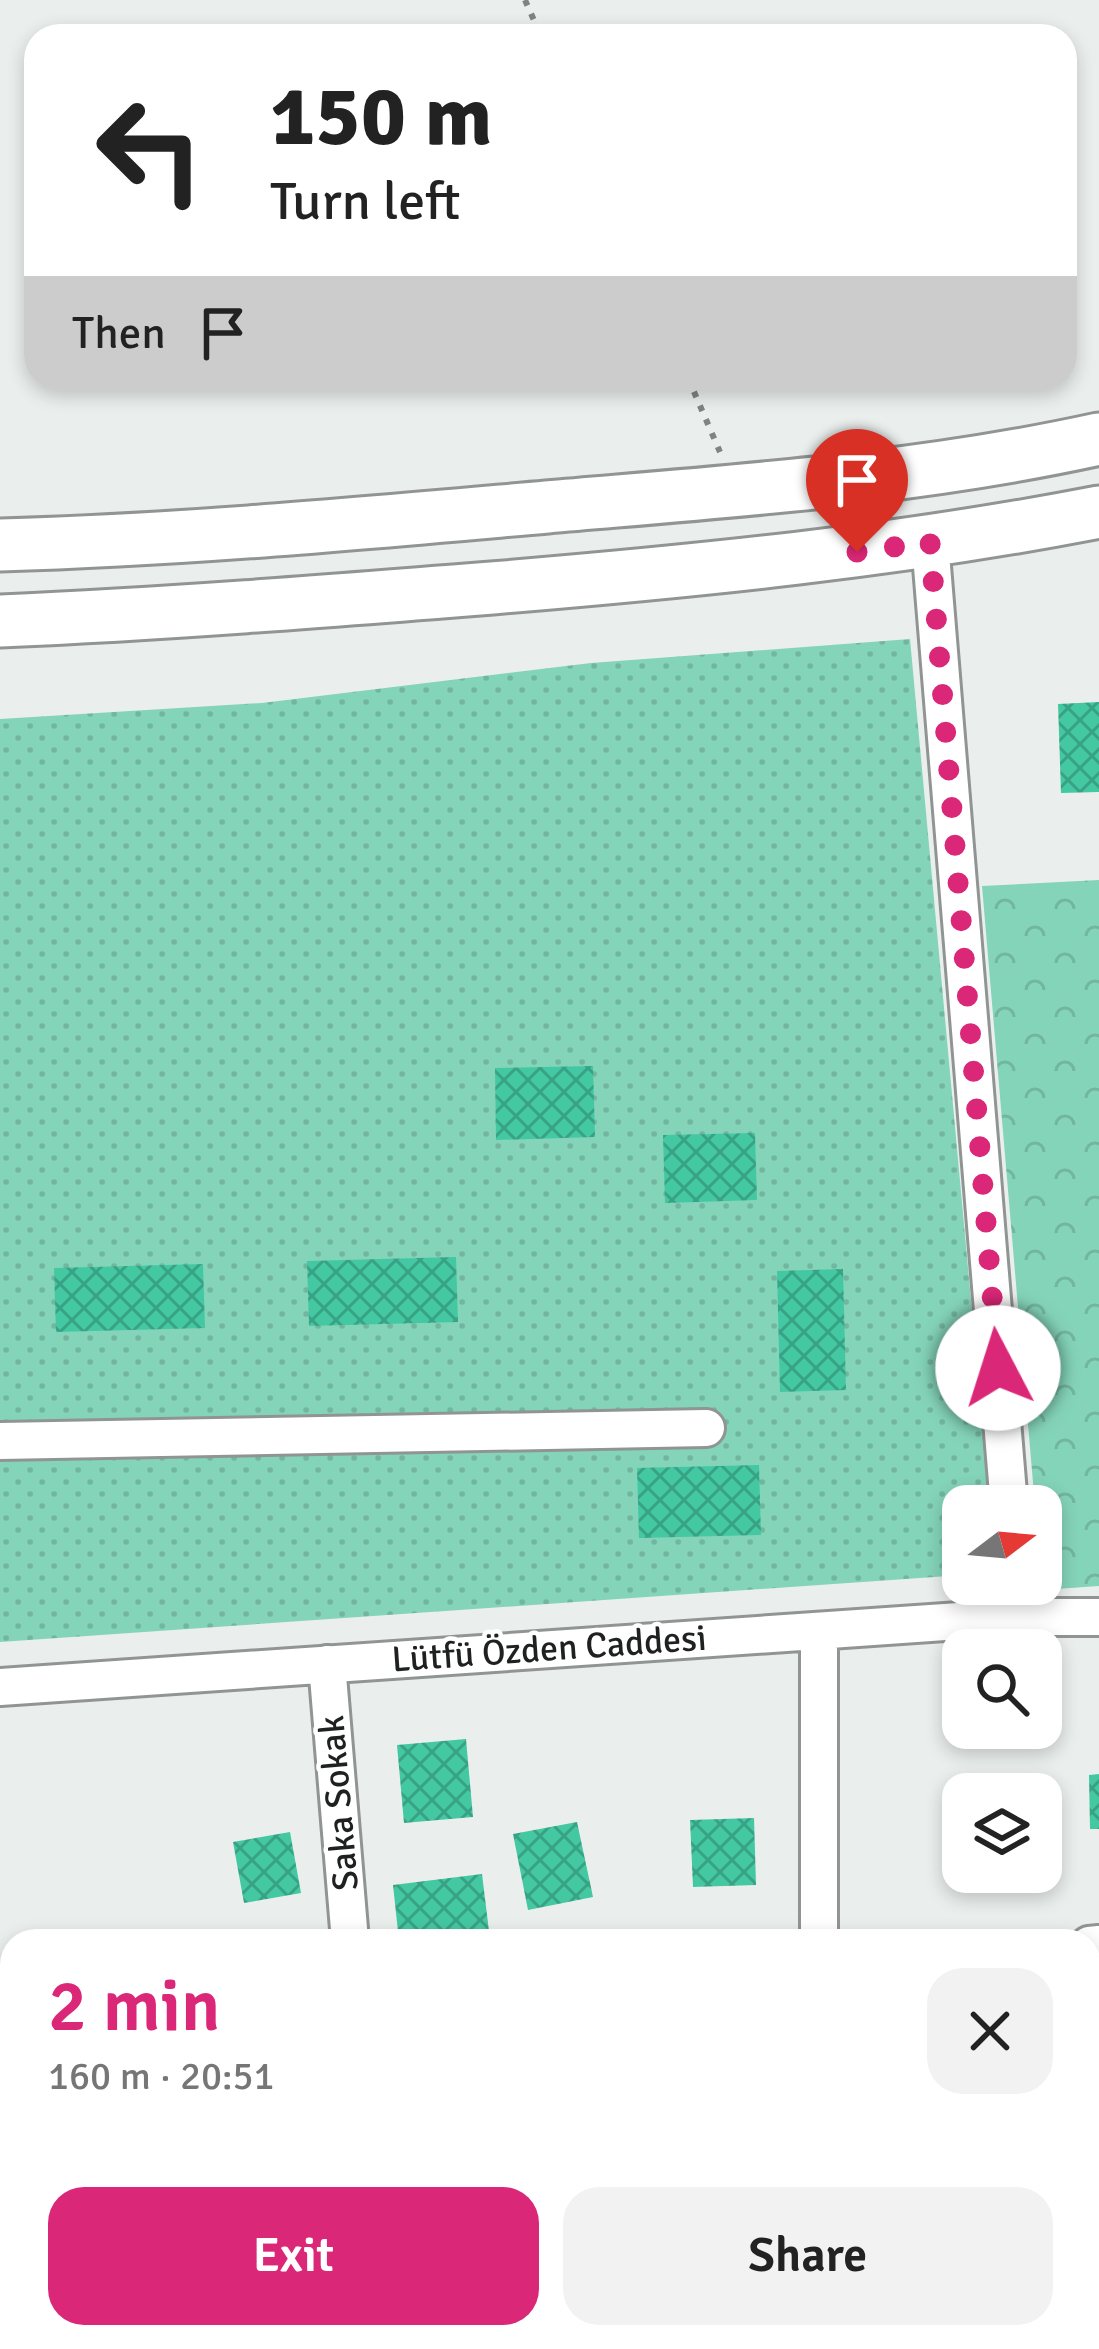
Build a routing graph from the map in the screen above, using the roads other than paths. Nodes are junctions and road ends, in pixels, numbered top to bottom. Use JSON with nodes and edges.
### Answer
{"nodes":[{"id":1,"x":1099,"y":439,"type":"edge"},
{"id":2,"x":1099,"y":512,"type":"edge"},
{"id":3,"x":930,"y":542,"type":"junction"},
{"id":4,"x":0,"y":545,"type":"edge"},
{"id":5,"x":0,"y":621,"type":"edge"},
{"id":6,"x":706,"y":1428,"type":"dead end"},
{"id":7,"x":0,"y":1442,"type":"edge"},
{"id":8,"x":1008,"y":1485,"type":"edge"},
{"id":9,"x":991,"y":1605,"type":"edge"},
{"id":10,"x":1038,"y":1605,"type":"edge"},
{"id":11,"x":1099,"y":1617,"type":"edge"},
{"id":12,"x":819,"y":1631,"type":"junction"},
{"id":13,"x":327,"y":1664,"type":"junction"},
{"id":14,"x":0,"y":1687,"type":"edge"},
{"id":15,"x":349,"y":1929,"type":"edge"},
{"id":16,"x":819,"y":1929,"type":"edge"}],
"edges":[{"from":1,"to":4,"type":"main road"},
{"from":2,"to":3,"type":"main road"},
{"from":3,"to":5,"type":"main road"},
{"from":3,"to":8,"type":"street"},
{"from":6,"to":7,"type":"street"},
{"from":9,"to":12,"type":"street","name":"Lütfü Özden Caddesi"},
{"from":10,"to":11,"type":"street","name":"Lütfü Özden Caddesi"},
{"from":12,"to":13,"type":"street","name":"Lütfü Özden Caddesi"},
{"from":12,"to":16,"type":"street"},
{"from":13,"to":14,"type":"street","name":"Lütfü Özden Caddesi"},
{"from":13,"to":15,"type":"street","name":"Saka Sokak"}]}
